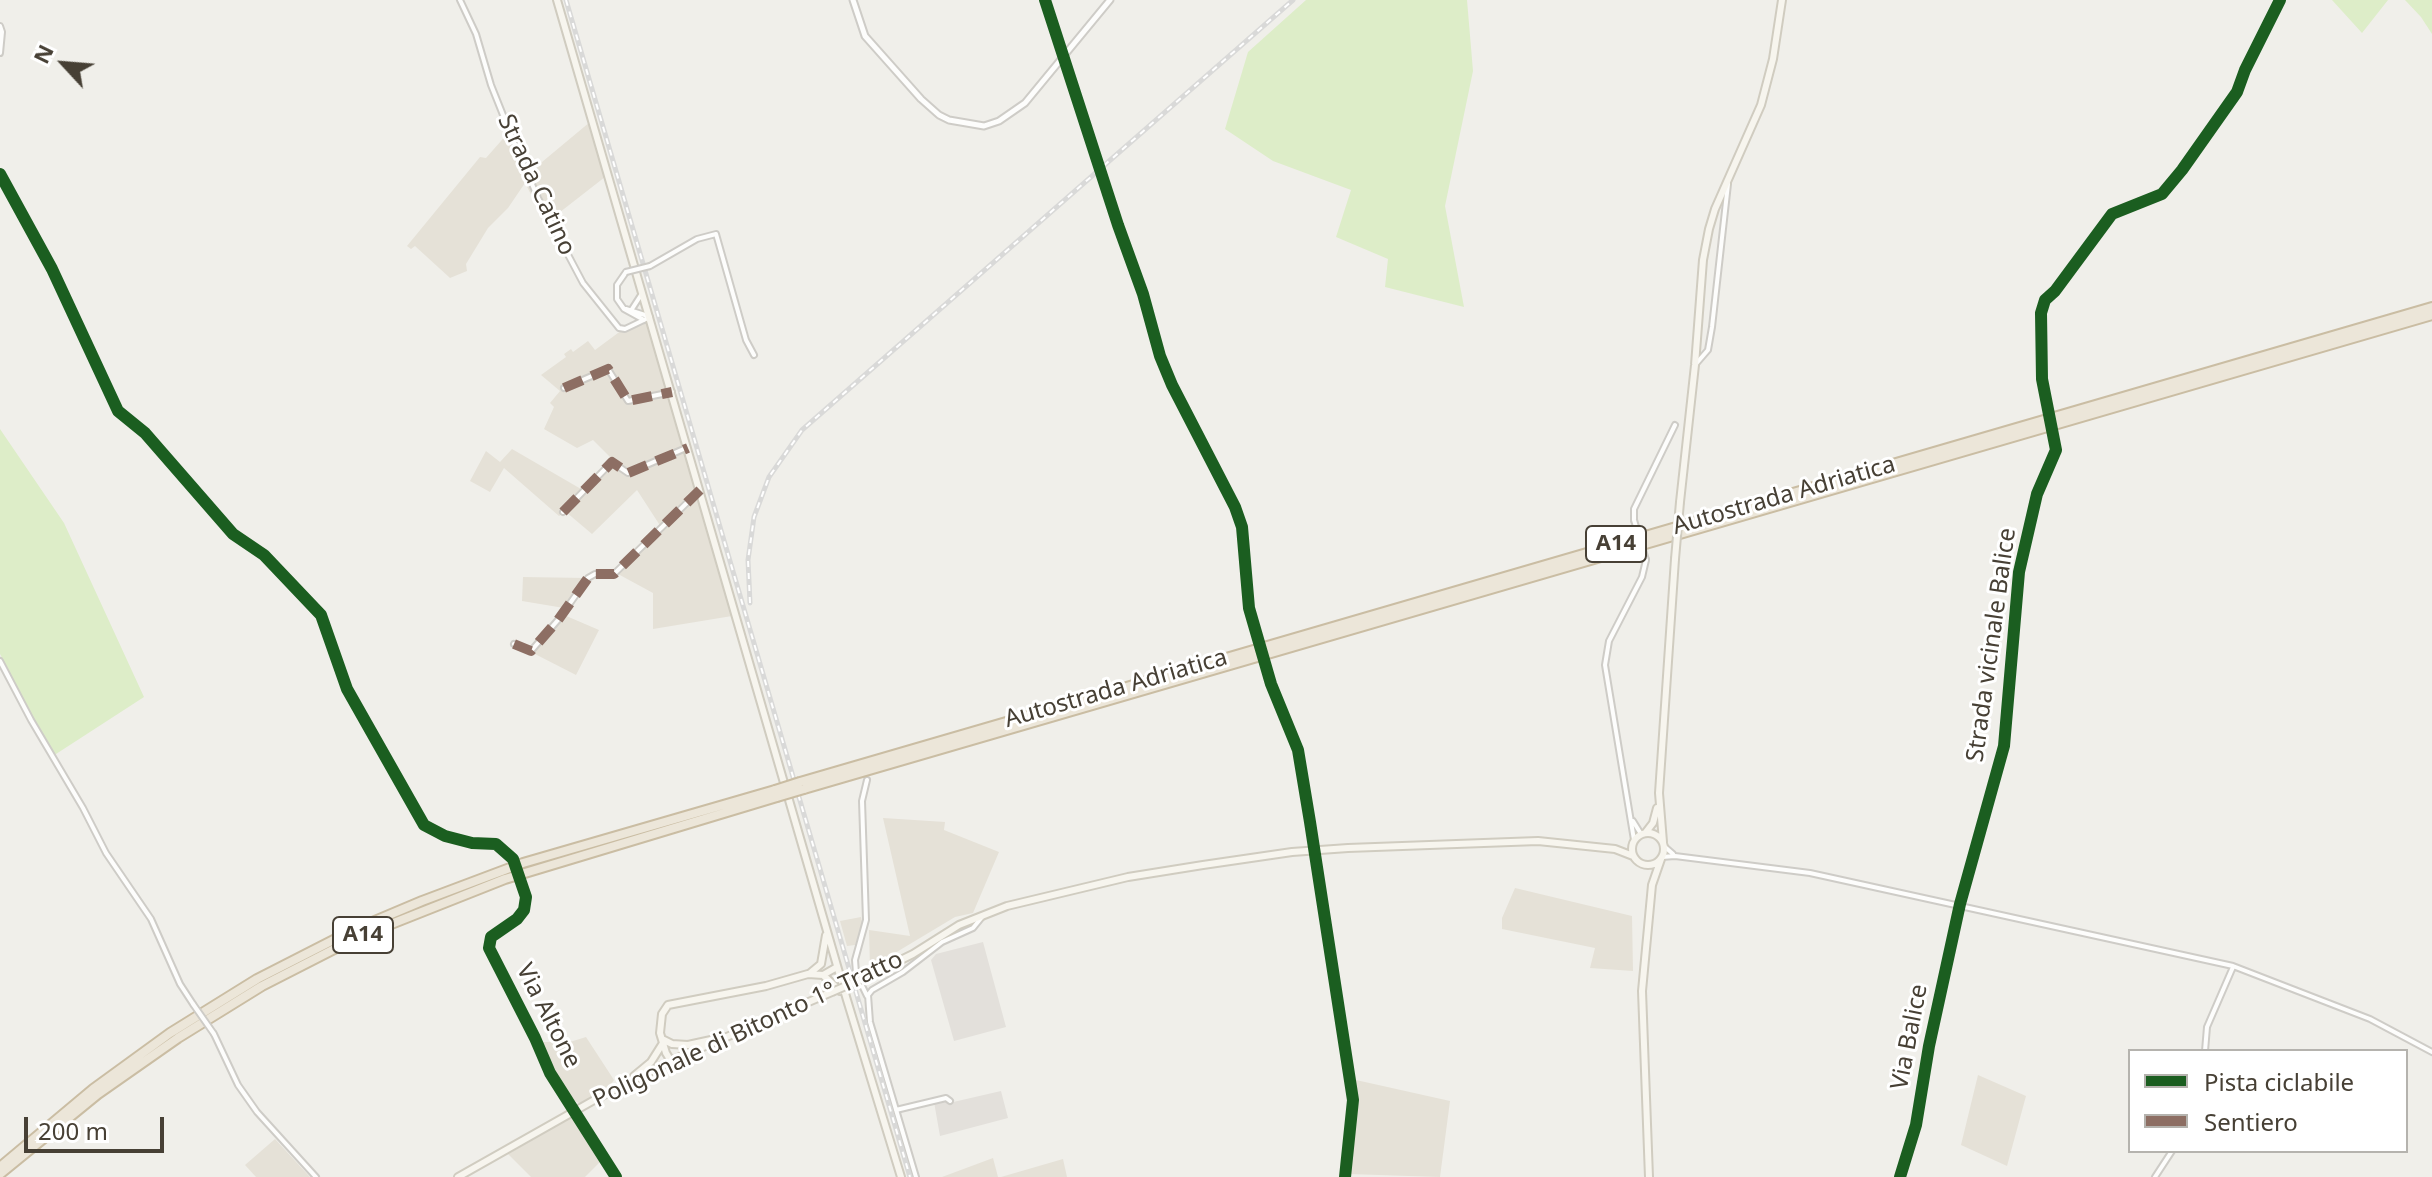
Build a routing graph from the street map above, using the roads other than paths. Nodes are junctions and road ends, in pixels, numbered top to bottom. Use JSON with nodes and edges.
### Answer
{"nodes":[{"id":1,"x":460,"y":0,"type":"edge"},
{"id":2,"x":557,"y":0,"type":"edge"},
{"id":3,"x":853,"y":0,"type":"edge"},
{"id":4,"x":1045,"y":0,"type":"edge"},
{"id":5,"x":1110,"y":0,"type":"edge"},
{"id":6,"x":1782,"y":0,"type":"edge"},
{"id":7,"x":2280,"y":0,"type":"edge"},
{"id":8,"x":0,"y":26,"type":"edge"},
{"id":9,"x":0,"y":53,"type":"edge"},
{"id":10,"x":1064,"y":57,"type":"junction"},
{"id":11,"x":0,"y":174,"type":"edge"},
{"id":12,"x":1729,"y":178,"type":"junction"},
{"id":13,"x":642,"y":293,"type":"junction"},
{"id":14,"x":2432,"y":307,"type":"edge"},
{"id":15,"x":632,"y":312,"type":"junction"},
{"id":16,"x":2432,"y":315,"type":"edge"},
{"id":17,"x":647,"y":319,"type":"junction"},
{"id":18,"x":634,"y":325,"type":"junction"},
{"id":19,"x":754,"y":355,"type":"dead end"},
{"id":20,"x":1695,"y":365,"type":"junction"},
{"id":21,"x":564,"y":388,"type":"dead end"},
{"id":22,"x":672,"y":392,"type":"junction"},
{"id":23,"x":1675,"y":425,"type":"dead end"},
{"id":24,"x":688,"y":448,"type":"junction"},
{"id":25,"x":700,"y":490,"type":"junction"},
{"id":26,"x":563,"y":512,"type":"dead end"},
{"id":27,"x":514,"y":644,"type":"dead end"},
{"id":28,"x":0,"y":661,"type":"edge"},
{"id":29,"x":867,"y":780,"type":"dead end"},
{"id":30,"x":802,"y":785,"type":"junction"},
{"id":31,"x":776,"y":793,"type":"junction"},
{"id":32,"x":1659,"y":793,"type":"junction"},
{"id":33,"x":1632,"y":818,"type":"junction"},
{"id":34,"x":1643,"y":833,"type":"junction"},
{"id":35,"x":1633,"y":843,"type":"junction"},
{"id":36,"x":1664,"y":844,"type":"junction"},
{"id":37,"x":1615,"y":849,"type":"junction"},
{"id":38,"x":1314,"y":851,"type":"junction"},
{"id":39,"x":1633,"y":856,"type":"junction"},
{"id":40,"x":1675,"y":856,"type":"junction"},
{"id":41,"x":1662,"y":858,"type":"junction"},
{"id":42,"x":513,"y":859,"type":"dead end"},
{"id":43,"x":1644,"y":865,"type":"junction"},
{"id":44,"x":519,"y":879,"type":"dead end"},
{"id":45,"x":1652,"y":885,"type":"junction"},
{"id":46,"x":1960,"y":904,"type":"junction"},
{"id":47,"x":983,"y":914,"type":"junction"},
{"id":48,"x":826,"y":928,"type":"junction"},
{"id":49,"x":2233,"y":966,"type":"junction"},
{"id":50,"x":837,"y":967,"type":"junction"},
{"id":51,"x":816,"y":969,"type":"junction"},
{"id":52,"x":808,"y":974,"type":"junction"},
{"id":53,"x":823,"y":975,"type":"junction"},
{"id":54,"x":868,"y":999,"type":"junction"},
{"id":55,"x":847,"y":1000,"type":"junction"},
{"id":56,"x":728,"y":1036,"type":"junction"},
{"id":57,"x":664,"y":1040,"type":"junction"},
{"id":58,"x":2205,"y":1049,"type":"edge"},
{"id":59,"x":2432,"y":1052,"type":"edge"},
{"id":60,"x":671,"y":1061,"type":"junction"},
{"id":61,"x":622,"y":1086,"type":"junction"},
{"id":62,"x":950,"y":1101,"type":"dead end"},
{"id":63,"x":896,"y":1110,"type":"junction"},
{"id":64,"x":575,"y":1111,"type":"junction"},
{"id":65,"x":2170,"y":1153,"type":"edge"},
{"id":66,"x":0,"y":1167,"type":"edge"},
{"id":67,"x":0,"y":1174,"type":"edge"},
{"id":68,"x":316,"y":1177,"type":"edge"},
{"id":69,"x":458,"y":1177,"type":"edge"},
{"id":70,"x":616,"y":1177,"type":"edge"},
{"id":71,"x":901,"y":1177,"type":"edge"},
{"id":72,"x":916,"y":1177,"type":"edge"},
{"id":73,"x":1345,"y":1177,"type":"edge"},
{"id":74,"x":1649,"y":1177,"type":"edge"},
{"id":75,"x":1900,"y":1177,"type":"edge"},
{"id":76,"x":2155,"y":1177,"type":"edge"}],
"edges":[{"from":1,"to":18,"type":"street","name":"Strada Catino"},
{"from":2,"to":13,"type":"main road"},
{"from":3,"to":10,"type":"street"},
{"from":4,"to":10,"type":"street"},
{"from":5,"to":10,"type":"street"},
{"from":6,"to":12,"type":"main road"},
{"from":7,"to":46,"type":"street","name":"Strada vicinale Balice","bridge":true},
{"from":8,"to":9,"type":"street"},
{"from":10,"to":38,"type":"street","bridge":true},
{"from":11,"to":42,"type":"street"},
{"from":12,"to":20,"type":"main road"},
{"from":12,"to":20,"type":"street"},
{"from":13,"to":15,"type":"street"},
{"from":13,"to":17,"type":"main road"},
{"from":14,"to":30,"type":"highway","name":"Autostrada Adriatica","number":"A14"},
{"from":15,"to":17,"type":"street"},
{"from":15,"to":18,"type":"street"},
{"from":15,"to":19,"type":"street","bridge":true},
{"from":16,"to":30,"type":"highway","name":"Autostrada Adriatica","number":"A14"},
{"from":17,"to":18,"type":"street"},
{"from":17,"to":22,"type":"main road"},
{"from":20,"to":32,"type":"main road","bridge":true},
{"from":21,"to":22,"type":"street"},
{"from":22,"to":24,"type":"main road"},
{"from":23,"to":33,"type":"street","bridge":true},
{"from":24,"to":25,"type":"main road"},
{"from":24,"to":26,"type":"street"},
{"from":25,"to":27,"type":"street"},
{"from":25,"to":48,"type":"main road"},
{"from":28,"to":68,"type":"street","bridge":true},
{"from":29,"to":54,"type":"street"},
{"from":30,"to":31,"type":"highway","name":"Autostrada Adriatica","number":"A14","bridge":true},
{"from":31,"to":66,"type":"highway","name":"Autostrada Adriatica","number":"A14"},
{"from":31,"to":67,"type":"highway","name":"Autostrada Adriatica","number":"A14"},
{"from":32,"to":34,"type":"main road"},
{"from":32,"to":36,"type":"main road"},
{"from":33,"to":34,"type":"street"},
{"from":33,"to":35,"type":"street"},
{"from":34,"to":35,"type":"main road"},
{"from":34,"to":36,"type":"main road"},
{"from":35,"to":37,"type":"main road"},
{"from":35,"to":39,"type":"main road"},
{"from":36,"to":40,"type":"street"},
{"from":36,"to":41,"type":"main road"},
{"from":37,"to":38,"type":"main road","name":"Poligonale di Bitonto 1° Tratto"},
{"from":37,"to":39,"type":"main road"},
{"from":38,"to":47,"type":"main road","name":"Poligonale di Bitonto 1° Tratto"},
{"from":38,"to":73,"type":"street"},
{"from":39,"to":43,"type":"main road"},
{"from":40,"to":41,"type":"street"},
{"from":40,"to":46,"type":"street"},
{"from":41,"to":43,"type":"main road"},
{"from":41,"to":45,"type":"main road"},
{"from":43,"to":45,"type":"main road"},
{"from":44,"to":64,"type":"street","name":"Via Altone"},
{"from":45,"to":74,"type":"main road"},
{"from":46,"to":49,"type":"street"},
{"from":46,"to":75,"type":"street","name":"Via Balice"},
{"from":47,"to":54,"type":"street"},
{"from":47,"to":56,"type":"main road","name":"Poligonale di Bitonto 1° Tratto","bridge":true},
{"from":48,"to":50,"type":"main road"},
{"from":48,"to":51,"type":"main road"},
{"from":49,"to":58,"type":"street"},
{"from":49,"to":59,"type":"street"},
{"from":50,"to":51,"type":"main road"},
{"from":50,"to":53,"type":"main road"},
{"from":50,"to":55,"type":"main road"},
{"from":51,"to":52,"type":"main road"},
{"from":52,"to":53,"type":"main road"},
{"from":52,"to":57,"type":"main road"},
{"from":53,"to":55,"type":"main road"},
{"from":54,"to":63,"type":"street"},
{"from":55,"to":71,"type":"main road"},
{"from":56,"to":57,"type":"main road"},
{"from":56,"to":60,"type":"main road","name":"Poligonale di Bitonto 1° Tratto"},
{"from":57,"to":60,"type":"main road"},
{"from":57,"to":61,"type":"main road"},
{"from":60,"to":61,"type":"main road","name":"Poligonale di Bitonto 1° Tratto"},
{"from":61,"to":64,"type":"main road","name":"Poligonale di Bitonto 1° Tratto"},
{"from":62,"to":63,"type":"street"},
{"from":63,"to":72,"type":"street"},
{"from":64,"to":69,"type":"main road","name":"Poligonale di Bitonto 1° Tratto"},
{"from":64,"to":70,"type":"street","name":"Via Altone"},
{"from":65,"to":76,"type":"street"}]}
